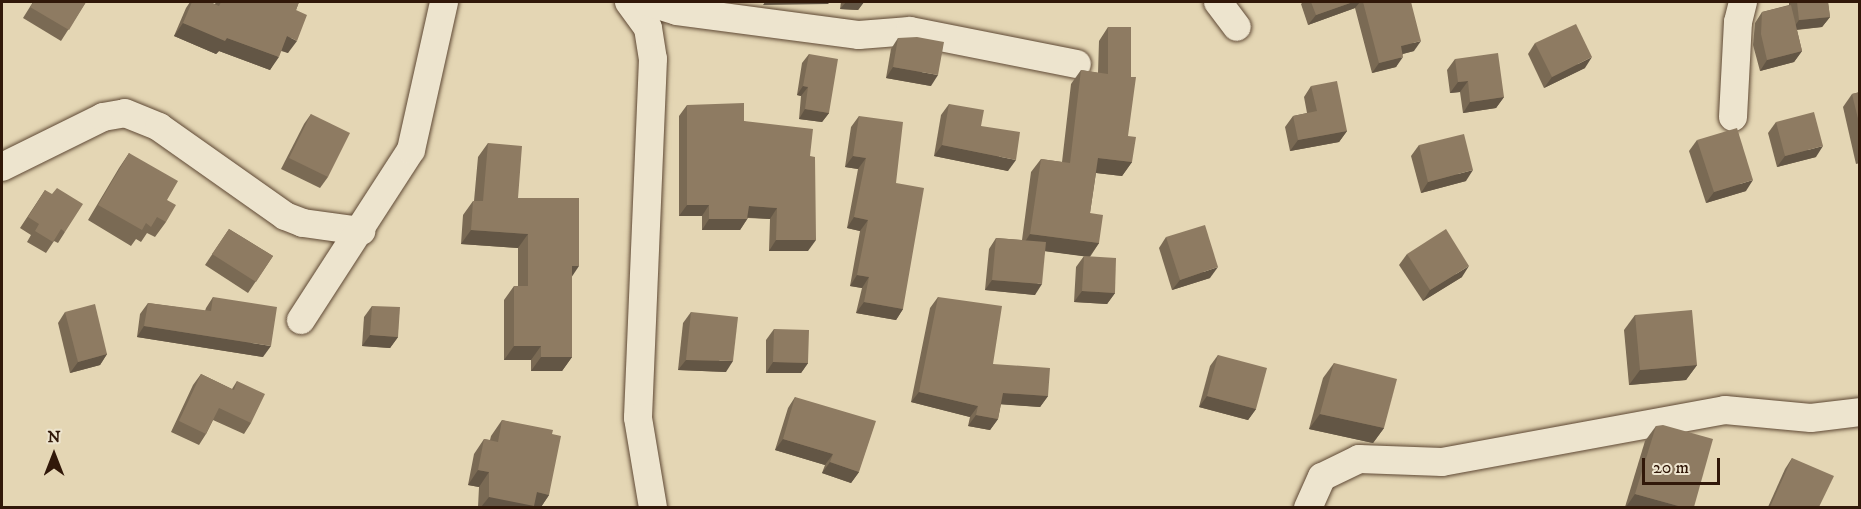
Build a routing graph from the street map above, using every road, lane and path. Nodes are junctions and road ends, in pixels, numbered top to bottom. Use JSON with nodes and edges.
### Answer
{"nodes":[{"id":1,"x":444,"y":2,"type":"edge"},
{"id":2,"x":630,"y":2,"type":"edge"},
{"id":3,"x":648,"y":2,"type":"edge"},
{"id":4,"x":1218,"y":2,"type":"edge"},
{"id":5,"x":1743,"y":2,"type":"edge"},
{"id":6,"x":1237,"y":27,"type":"dead end"},
{"id":7,"x":1077,"y":64,"type":"dead end"},
{"id":8,"x":1733,"y":117,"type":"dead end"},
{"id":9,"x":2,"y":167,"type":"edge"},
{"id":10,"x":362,"y":231,"type":"junction"},
{"id":11,"x":301,"y":320,"type":"dead end"},
{"id":12,"x":1860,"y":412,"type":"edge"},
{"id":13,"x":653,"y":507,"type":"edge"},
{"id":14,"x":1308,"y":507,"type":"edge"}],
"edges":[{"from":1,"to":10,"type":"street"},
{"from":2,"to":13,"type":"street"},
{"from":3,"to":7,"type":"street"},
{"from":4,"to":6,"type":"street"},
{"from":5,"to":8,"type":"street"},
{"from":9,"to":10,"type":"street"},
{"from":10,"to":11,"type":"street"},
{"from":12,"to":14,"type":"street"}]}
